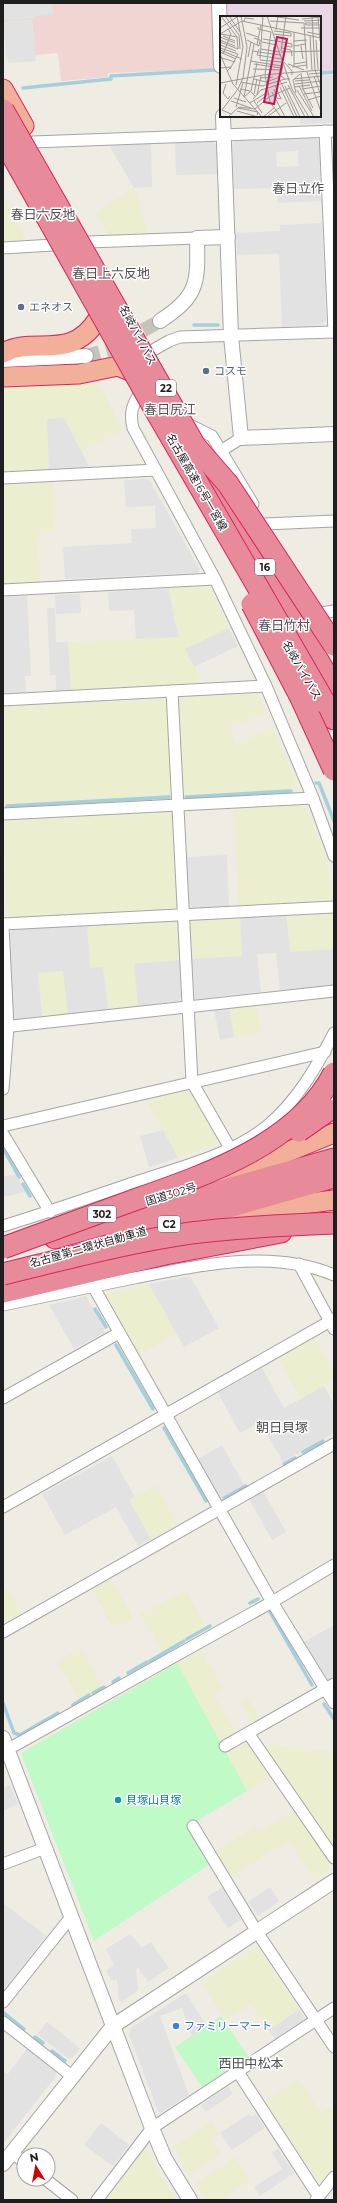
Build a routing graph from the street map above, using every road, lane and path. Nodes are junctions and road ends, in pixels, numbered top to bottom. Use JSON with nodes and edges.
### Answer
{"nodes":[{"id":1,"x":218,"y":3,"type":"edge"},
{"id":2,"x":220,"y":45,"type":"edge"},
{"id":3,"x":3,"y":89,"type":"edge"},
{"id":4,"x":3,"y":110,"type":"edge"},
{"id":5,"x":223,"y":117,"type":"edge"},
{"id":6,"x":330,"y":131,"type":"edge"},
{"id":7,"x":224,"y":135,"type":"junction"},
{"id":8,"x":3,"y":139,"type":"edge"},
{"id":9,"x":33,"y":142,"type":"junction"},
{"id":10,"x":3,"y":158,"type":"edge"},
{"id":11,"x":332,"y":231,"type":"edge"},
{"id":12,"x":228,"y":237,"type":"junction"},
{"id":13,"x":197,"y":238,"type":"junction"},
{"id":14,"x":89,"y":242,"type":"junction"},
{"id":15,"x":53,"y":245,"type":"junction"},
{"id":16,"x":3,"y":248,"type":"edge"},
{"id":17,"x":98,"y":319,"type":"junction"},
{"id":18,"x":160,"y":321,"type":"tunnel mouth"},
{"id":19,"x":334,"y":332,"type":"edge"},
{"id":20,"x":232,"y":336,"type":"junction"},
{"id":21,"x":3,"y":353,"type":"edge"},
{"id":22,"x":148,"y":353,"type":"junction"},
{"id":23,"x":86,"y":356,"type":"tunnel mouth"},
{"id":24,"x":3,"y":360,"type":"edge"},
{"id":25,"x":130,"y":372,"type":"junction"},
{"id":26,"x":3,"y":377,"type":"edge"},
{"id":27,"x":141,"y":391,"type":"junction"},
{"id":28,"x":186,"y":423,"type":"junction"},
{"id":29,"x":334,"y":434,"type":"edge"},
{"id":30,"x":241,"y":438,"type":"junction"},
{"id":31,"x":186,"y":447,"type":"junction"},
{"id":32,"x":221,"y":451,"type":"junction"},
{"id":33,"x":156,"y":470,"type":"junction"},
{"id":34,"x":3,"y":478,"type":"edge"},
{"id":35,"x":334,"y":521,"type":"edge"},
{"id":36,"x":265,"y":524,"type":"junction"},
{"id":37,"x":215,"y":579,"type":"junction"},
{"id":38,"x":3,"y":590,"type":"edge"},
{"id":39,"x":334,"y":611,"type":"edge"},
{"id":40,"x":322,"y":612,"type":"junction"},
{"id":41,"x":334,"y":632,"type":"edge"},
{"id":42,"x":334,"y":645,"type":"edge"},
{"id":43,"x":334,"y":684,"type":"edge"},
{"id":44,"x":266,"y":686,"type":"junction"},
{"id":45,"x":334,"y":688,"type":"edge"},
{"id":46,"x":172,"y":691,"type":"junction"},
{"id":47,"x":3,"y":700,"type":"edge"},
{"id":48,"x":330,"y":726,"type":"edge"},
{"id":49,"x":334,"y":770,"type":"edge"},
{"id":50,"x":334,"y":781,"type":"edge"},
{"id":51,"x":313,"y":798,"type":"junction"},
{"id":52,"x":178,"y":805,"type":"junction"},
{"id":53,"x":3,"y":814,"type":"edge"},
{"id":54,"x":334,"y":856,"type":"edge"},
{"id":55,"x":334,"y":907,"type":"edge"},
{"id":56,"x":184,"y":915,"type":"junction"},
{"id":57,"x":3,"y":925,"type":"edge"},
{"id":58,"x":334,"y":992,"type":"edge"},
{"id":59,"x":189,"y":1007,"type":"junction"},
{"id":60,"x":6,"y":1027,"type":"edge"},
{"id":61,"x":334,"y":1033,"type":"edge"},
{"id":62,"x":325,"y":1052,"type":"junction"},
{"id":63,"x":334,"y":1073,"type":"edge"},
{"id":64,"x":192,"y":1082,"type":"junction"},
{"id":65,"x":3,"y":1089,"type":"edge"},
{"id":66,"x":334,"y":1105,"type":"edge"},
{"id":67,"x":3,"y":1126,"type":"edge"},
{"id":68,"x":266,"y":1127,"type":"junction"},
{"id":69,"x":334,"y":1132,"type":"edge"},
{"id":70,"x":3,"y":1134,"type":"edge"},
{"id":71,"x":230,"y":1148,"type":"junction"},
{"id":72,"x":334,"y":1159,"type":"edge"},
{"id":73,"x":255,"y":1166,"type":"junction"},
{"id":74,"x":208,"y":1173,"type":"junction"},
{"id":75,"x":334,"y":1176,"type":"edge"},
{"id":76,"x":334,"y":1200,"type":"edge"},
{"id":77,"x":50,"y":1212,"type":"junction"},
{"id":78,"x":334,"y":1222,"type":"edge"},
{"id":79,"x":3,"y":1226,"type":"edge"},
{"id":80,"x":3,"y":1243,"type":"edge"},
{"id":81,"x":3,"y":1248,"type":"edge"},
{"id":82,"x":3,"y":1253,"type":"edge"},
{"id":83,"x":299,"y":1264,"type":"junction"},
{"id":84,"x":331,"y":1271,"type":"edge"},
{"id":85,"x":3,"y":1272,"type":"edge"},
{"id":86,"x":3,"y":1279,"type":"edge"},
{"id":87,"x":93,"y":1286,"type":"junction"},
{"id":88,"x":3,"y":1292,"type":"edge"},
{"id":89,"x":3,"y":1305,"type":"edge"},
{"id":90,"x":333,"y":1323,"type":"edge"},
{"id":91,"x":119,"y":1332,"type":"junction"},
{"id":92,"x":3,"y":1398,"type":"edge"},
{"id":93,"x":165,"y":1414,"type":"junction"},
{"id":94,"x":334,"y":1444,"type":"edge"},
{"id":95,"x":3,"y":1507,"type":"edge"},
{"id":96,"x":219,"y":1508,"type":"junction"},
{"id":97,"x":334,"y":1564,"type":"edge"},
{"id":98,"x":272,"y":1602,"type":"junction"},
{"id":99,"x":3,"y":1632,"type":"edge"},
{"id":100,"x":330,"y":1687,"type":"edge"},
{"id":101,"x":334,"y":1703,"type":"edge"},
{"id":102,"x":248,"y":1733,"type":"junction"},
{"id":103,"x":4,"y":1746,"type":"edge"},
{"id":104,"x":225,"y":1746,"type":"dead end"},
{"id":105,"x":193,"y":1826,"type":"dead end"},
{"id":106,"x":45,"y":1848,"type":"junction"},
{"id":107,"x":334,"y":1858,"type":"edge"},
{"id":108,"x":3,"y":1864,"type":"edge"},
{"id":109,"x":334,"y":1880,"type":"edge"},
{"id":110,"x":71,"y":1917,"type":"junction"},
{"id":111,"x":257,"y":1932,"type":"junction"},
{"id":112,"x":3,"y":2002,"type":"edge"},
{"id":113,"x":334,"y":2008,"type":"edge"},
{"id":114,"x":316,"y":2020,"type":"junction"},
{"id":115,"x":3,"y":2022,"type":"edge"},
{"id":116,"x":113,"y":2026,"type":"junction"},
{"id":117,"x":334,"y":2048,"type":"edge"},
{"id":118,"x":238,"y":2072,"type":"junction"},
{"id":119,"x":73,"y":2077,"type":"junction"},
{"id":120,"x":152,"y":2128,"type":"junction"},
{"id":121,"x":12,"y":2153,"type":"junction"},
{"id":122,"x":16,"y":2156,"type":"edge"},
{"id":123,"x":3,"y":2164,"type":"edge"},
{"id":124,"x":334,"y":2177,"type":"edge"},
{"id":125,"x":55,"y":2187,"type":"edge"},
{"id":126,"x":318,"y":2198,"type":"edge"},
{"id":127,"x":71,"y":2200,"type":"edge"},
{"id":128,"x":97,"y":2200,"type":"edge"},
{"id":129,"x":190,"y":2200,"type":"edge"}],
"edges":[{"from":1,"to":2,"type":"street"},
{"from":3,"to":9,"type":"highway","name":"名岐バイパス","number":"22"},
{"from":4,"to":31,"type":"highway","name":"名古屋高速16号一宮線","number":"16","bridge":true},
{"from":5,"to":7,"type":"street"},
{"from":6,"to":7,"type":"street"},
{"from":6,"to":11,"type":"street"},
{"from":7,"to":9,"type":"street"},
{"from":7,"to":12,"type":"street"},
{"from":8,"to":31,"type":"highway","name":"名古屋高速16号一宮線","number":"16","bridge":true},
{"from":9,"to":14,"type":"highway","name":"名岐バイパス","number":"22"},
{"from":10,"to":15,"type":"highway","name":"名岐バイパス","number":"22"},
{"from":11,"to":19,"type":"street"},
{"from":12,"to":13,"type":"street"},
{"from":12,"to":20,"type":"street"},
{"from":13,"to":14,"type":"street"},
{"from":13,"to":18,"type":"street"},
{"from":14,"to":22,"type":"highway","name":"名岐バイパス","number":"22"},
{"from":15,"to":16,"type":"street"},
{"from":15,"to":17,"type":"highway","name":"名岐バイパス","number":"22"},
{"from":17,"to":21,"type":"highway"},
{"from":17,"to":25,"type":"highway","name":"名岐バイパス","number":"22"},
{"from":19,"to":20,"type":"street"},
{"from":20,"to":22,"type":"street"},
{"from":20,"to":30,"type":"street"},
{"from":22,"to":28,"type":"highway","name":"名岐バイパス","number":"22"},
{"from":23,"to":24,"type":"street"},
{"from":25,"to":26,"type":"highway"},
{"from":25,"to":27,"type":"highway","name":"名岐バイパス","number":"22"},
{"from":27,"to":33,"type":"street"},
{"from":27,"to":48,"type":"highway","name":"名岐バイパス","number":"22"},
{"from":28,"to":32,"type":"street"},
{"from":28,"to":43,"type":"highway","name":"名岐バイパス","number":"22"},
{"from":29,"to":30,"type":"street"},
{"from":30,"to":32,"type":"street"},
{"from":31,"to":42,"type":"highway","bridge":true},
{"from":31,"to":45,"type":"highway","name":"名古屋高速16号一宮線","number":"16","bridge":true},
{"from":31,"to":48,"type":"highway","name":"名古屋高速16号一宮線","number":"16","bridge":true},
{"from":32,"to":36,"type":"street"},
{"from":33,"to":34,"type":"street"},
{"from":33,"to":37,"type":"street"},
{"from":35,"to":36,"type":"street"},
{"from":36,"to":40,"type":"street"},
{"from":37,"to":38,"type":"street"},
{"from":37,"to":44,"type":"street"},
{"from":39,"to":40,"type":"street"},
{"from":40,"to":41,"type":"street"},
{"from":44,"to":46,"type":"street"},
{"from":44,"to":51,"type":"street"},
{"from":46,"to":47,"type":"street"},
{"from":46,"to":52,"type":"street"},
{"from":48,"to":49,"type":"highway","bridge":true},
{"from":48,"to":50,"type":"highway","bridge":true},
{"from":51,"to":52,"type":"street"},
{"from":51,"to":54,"type":"street"},
{"from":52,"to":53,"type":"street"},
{"from":52,"to":56,"type":"street"},
{"from":55,"to":56,"type":"street"},
{"from":56,"to":57,"type":"street"},
{"from":56,"to":59,"type":"street"},
{"from":57,"to":60,"type":"street"},
{"from":58,"to":59,"type":"street"},
{"from":59,"to":60,"type":"street"},
{"from":59,"to":64,"type":"street"},
{"from":60,"to":65,"type":"street"},
{"from":61,"to":62,"type":"street"},
{"from":62,"to":64,"type":"street"},
{"from":62,"to":68,"type":"street"},
{"from":63,"to":74,"type":"highway","bridge":true},
{"from":64,"to":67,"type":"street"},
{"from":64,"to":71,"type":"street"},
{"from":66,"to":74,"type":"highway","bridge":true},
{"from":68,"to":71,"type":"street"},
{"from":68,"to":73,"type":"street"},
{"from":69,"to":73,"type":"highway","name":"国道302号","number":"302"},
{"from":70,"to":77,"type":"street"},
{"from":71,"to":77,"type":"street"},
{"from":72,"to":82,"type":"highway","name":"名古屋第二環状自動車道","number":"C2"},
{"from":73,"to":80,"type":"highway","name":"国道302号","number":"302"},
{"from":74,"to":81,"type":"highway","bridge":true},
{"from":75,"to":85,"type":"highway","name":"名古屋第二環状自動車道","number":"C2"},
{"from":76,"to":86,"type":"highway"},
{"from":77,"to":79,"type":"street"},
{"from":78,"to":85,"type":"highway","bridge":true},
{"from":78,"to":88,"type":"highway"},
{"from":83,"to":84,"type":"street"},
{"from":83,"to":87,"type":"street"},
{"from":83,"to":90,"type":"street"},
{"from":87,"to":89,"type":"street"},
{"from":87,"to":91,"type":"street"},
{"from":90,"to":93,"type":"street"},
{"from":91,"to":92,"type":"street"},
{"from":91,"to":93,"type":"street"},
{"from":93,"to":95,"type":"street"},
{"from":93,"to":96,"type":"street"},
{"from":94,"to":96,"type":"street"},
{"from":96,"to":98,"type":"street"},
{"from":96,"to":99,"type":"street"},
{"from":97,"to":98,"type":"street"},
{"from":98,"to":100,"type":"street"},
{"from":98,"to":103,"type":"street"},
{"from":100,"to":101,"type":"street"},
{"from":100,"to":102,"type":"street"},
{"from":102,"to":104,"type":"street"},
{"from":102,"to":107,"type":"street"},
{"from":103,"to":106,"type":"street"},
{"from":105,"to":111,"type":"street"},
{"from":106,"to":108,"type":"street"},
{"from":106,"to":110,"type":"street"},
{"from":109,"to":111,"type":"street"},
{"from":110,"to":112,"type":"street"},
{"from":110,"to":116,"type":"street"},
{"from":111,"to":114,"type":"street"},
{"from":111,"to":116,"type":"street"},
{"from":113,"to":114,"type":"street"},
{"from":114,"to":117,"type":"street"},
{"from":114,"to":118,"type":"street"},
{"from":115,"to":119,"type":"street"},
{"from":116,"to":119,"type":"street"},
{"from":116,"to":120,"type":"street"},
{"from":118,"to":120,"type":"street"},
{"from":118,"to":126,"type":"street"},
{"from":119,"to":121,"type":"street"},
{"from":120,"to":128,"type":"street"},
{"from":120,"to":129,"type":"street"},
{"from":121,"to":122,"type":"street"},
{"from":121,"to":123,"type":"street"},
{"from":124,"to":126,"type":"street"},
{"from":125,"to":127,"type":"street"}]}
